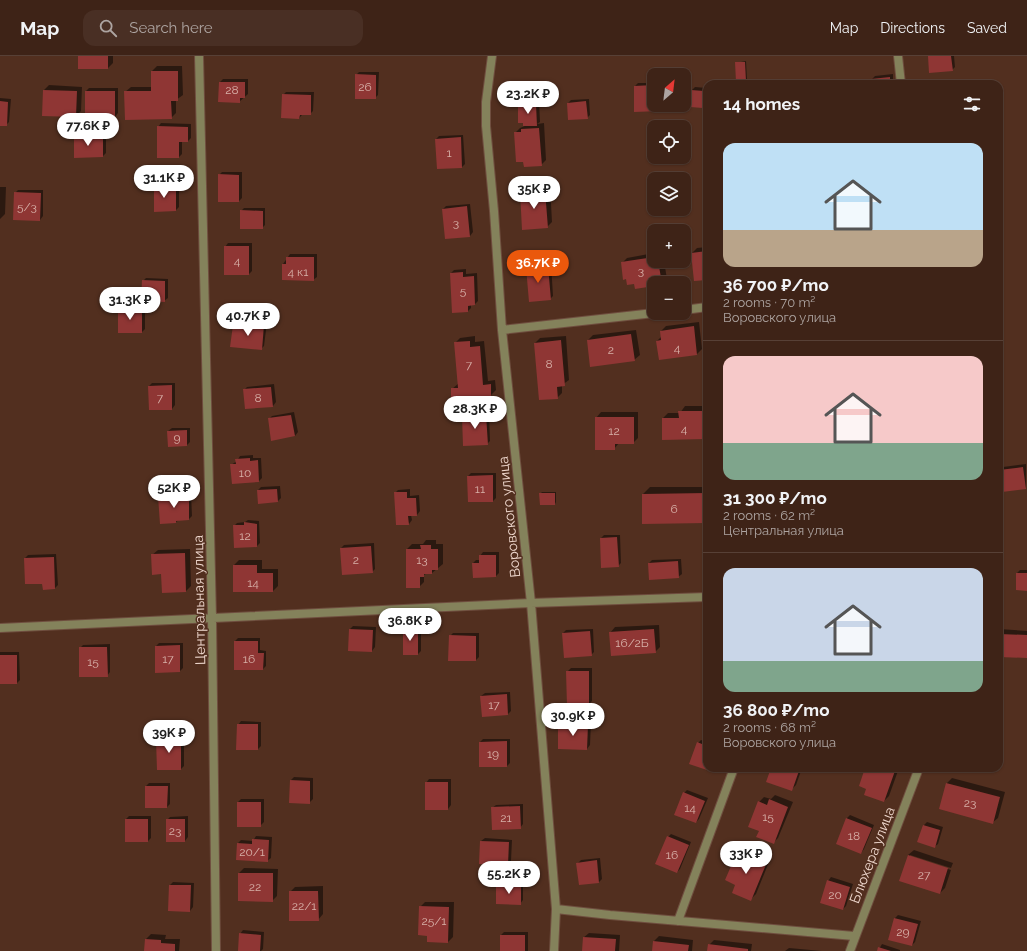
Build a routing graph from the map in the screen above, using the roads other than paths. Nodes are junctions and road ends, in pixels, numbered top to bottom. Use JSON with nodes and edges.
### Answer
{"nodes":[{"id":1,"x":200,"y":56,"type":"edge"},
{"id":2,"x":492,"y":56,"type":"edge"},
{"id":3,"x":898,"y":56,"type":"edge"},
{"id":4,"x":901,"y":80,"type":"edge"},
{"id":5,"x":703,"y":308,"type":"edge"},
{"id":6,"x":691,"y":309,"type":"edge"},
{"id":7,"x":647,"y":314,"type":"edge"},
{"id":8,"x":502,"y":330,"type":"junction"},
{"id":9,"x":703,"y":597,"type":"edge"},
{"id":10,"x":531,"y":603,"type":"junction"},
{"id":11,"x":212,"y":618,"type":"junction"},
{"id":12,"x":0,"y":628,"type":"edge"},
{"id":13,"x":733,"y":772,"type":"edge"},
{"id":14,"x":917,"y":772,"type":"edge"},
{"id":15,"x":556,"y":909,"type":"junction"},
{"id":16,"x":678,"y":921,"type":"junction"},
{"id":17,"x":854,"y":936,"type":"junction"},
{"id":18,"x":216,"y":951,"type":"edge"},
{"id":19,"x":554,"y":951,"type":"edge"},
{"id":20,"x":850,"y":951,"type":"edge"}],
"edges":[{"from":1,"to":11,"type":"street","name":"Центральная улица"},
{"from":2,"to":8,"type":"street","name":"Воровского улица"},
{"from":3,"to":4,"type":"street"},
{"from":5,"to":6,"type":"street"},
{"from":7,"to":8,"type":"street"},
{"from":8,"to":10,"type":"street","name":"Воровского улица"},
{"from":9,"to":10,"type":"street"},
{"from":10,"to":11,"type":"street"},
{"from":10,"to":15,"type":"street","name":"Воровского улица"},
{"from":11,"to":12,"type":"street"},
{"from":11,"to":18,"type":"street","name":"Центральная улица"},
{"from":13,"to":16,"type":"street"},
{"from":14,"to":17,"type":"street","name":"Блюхера улица"},
{"from":15,"to":16,"type":"street"},
{"from":15,"to":19,"type":"street","name":"Воровского улица"},
{"from":16,"to":17,"type":"street"},
{"from":17,"to":20,"type":"street","name":"Блюхера улица"}]}
